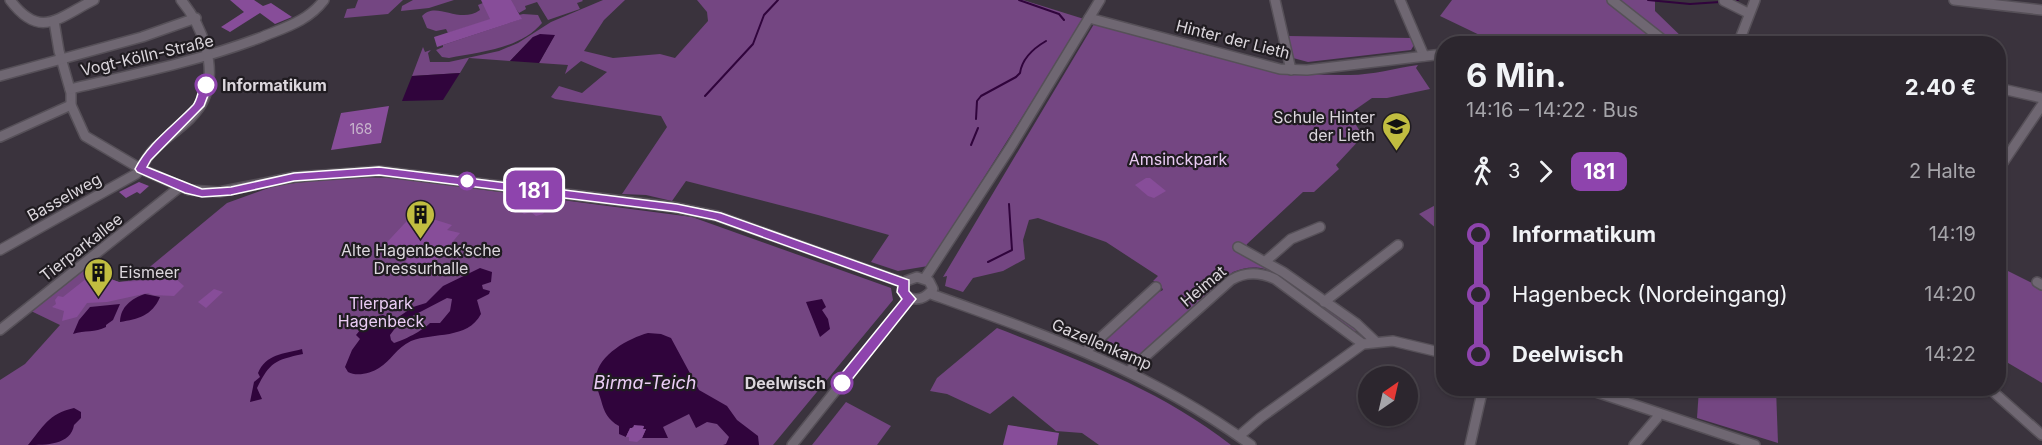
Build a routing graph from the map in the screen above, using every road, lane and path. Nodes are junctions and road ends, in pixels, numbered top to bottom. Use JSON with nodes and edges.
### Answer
{"nodes":[{"id":1,"x":10,"y":0,"type":"edge"},
{"id":2,"x":94,"y":0,"type":"edge"},
{"id":3,"x":181,"y":0,"type":"edge"},
{"id":4,"x":324,"y":0,"type":"edge"},
{"id":5,"x":1100,"y":0,"type":"edge"},
{"id":6,"x":1275,"y":0,"type":"edge"},
{"id":7,"x":1400,"y":0,"type":"edge"},
{"id":8,"x":1612,"y":0,"type":"edge"},
{"id":9,"x":1755,"y":0,"type":"edge"},
{"id":10,"x":1954,"y":0,"type":"edge"},
{"id":11,"x":1724,"y":1,"type":"edge"},
{"id":12,"x":2042,"y":10,"type":"edge"},
{"id":13,"x":1748,"y":13,"type":"junction"},
{"id":14,"x":196,"y":18,"type":"junction"},
{"id":15,"x":1089,"y":18,"type":"junction"},
{"id":16,"x":54,"y":21,"type":"junction"},
{"id":17,"x":1658,"y":36,"type":"edge"},
{"id":18,"x":1741,"y":36,"type":"edge"},
{"id":19,"x":1436,"y":55,"type":"edge"},
{"id":20,"x":1424,"y":56,"type":"junction"},
{"id":21,"x":208,"y":57,"type":"junction"},
{"id":22,"x":61,"y":58,"type":"junction"},
{"id":23,"x":1291,"y":70,"type":"junction"},
{"id":24,"x":0,"y":76,"type":"edge"},
{"id":25,"x":70,"y":89,"type":"junction"},
{"id":26,"x":2006,"y":89,"type":"edge"},
{"id":27,"x":2042,"y":98,"type":"edge"},
{"id":28,"x":71,"y":105,"type":"junction"},
{"id":29,"x":2042,"y":105,"type":"edge"},
{"id":30,"x":0,"y":137,"type":"edge"},
{"id":31,"x":2006,"y":158,"type":"edge"},
{"id":32,"x":141,"y":169,"type":"junction"},
{"id":33,"x":181,"y":186,"type":"junction"},
{"id":34,"x":1320,"y":227,"type":"dead end"},
{"id":35,"x":1398,"y":245,"type":"dead end"},
{"id":36,"x":1238,"y":247,"type":"dead end"},
{"id":37,"x":0,"y":250,"type":"edge"},
{"id":38,"x":1267,"y":260,"type":"junction"},
{"id":39,"x":925,"y":278,"type":"junction"},
{"id":40,"x":904,"y":283,"type":"junction"},
{"id":41,"x":1156,"y":287,"type":"dead end"},
{"id":42,"x":931,"y":294,"type":"junction"},
{"id":43,"x":909,"y":299,"type":"junction"},
{"id":44,"x":1324,"y":302,"type":"junction"},
{"id":45,"x":0,"y":330,"type":"edge"},
{"id":46,"x":1375,"y":341,"type":"junction"},
{"id":47,"x":1363,"y":344,"type":"junction"},
{"id":48,"x":1086,"y":351,"type":"junction"},
{"id":49,"x":1436,"y":351,"type":"edge"},
{"id":50,"x":1130,"y":370,"type":"junction"},
{"id":51,"x":1481,"y":396,"type":"edge"},
{"id":52,"x":1608,"y":396,"type":"edge"},
{"id":53,"x":1998,"y":396,"type":"edge"},
{"id":54,"x":1658,"y":413,"type":"junction"},
{"id":55,"x":2042,"y":435,"type":"edge"},
{"id":56,"x":1239,"y":436,"type":"junction"},
{"id":57,"x":792,"y":445,"type":"edge"},
{"id":58,"x":1251,"y":445,"type":"edge"},
{"id":59,"x":1470,"y":445,"type":"edge"},
{"id":60,"x":1634,"y":445,"type":"edge"},
{"id":61,"x":1755,"y":445,"type":"edge"}],
"edges":[{"from":1,"to":16,"type":"street"},
{"from":2,"to":16,"type":"street"},
{"from":3,"to":14,"type":"street"},
{"from":4,"to":21,"type":"street","name":"Vogt-Kölln-Straße"},
{"from":5,"to":15,"type":"street"},
{"from":6,"to":23,"type":"street"},
{"from":7,"to":20,"type":"street"},
{"from":8,"to":17,"type":"street"},
{"from":9,"to":13,"type":"street"},
{"from":10,"to":12,"type":"street"},
{"from":11,"to":13,"type":"street"},
{"from":13,"to":18,"type":"street"},
{"from":14,"to":21,"type":"street"},
{"from":14,"to":22,"type":"street"},
{"from":15,"to":23,"type":"street","name":"Hinter der Lieth"},
{"from":15,"to":39,"type":"street"},
{"from":16,"to":22,"type":"street"},
{"from":19,"to":20,"type":"street","name":"Hinter der Lieth"},
{"from":20,"to":23,"type":"street","name":"Hinter der Lieth"},
{"from":21,"to":25,"type":"street","name":"Vogt-Kölln-Straße"},
{"from":21,"to":32,"type":"street","name":"Basselweg"},
{"from":22,"to":24,"type":"street"},
{"from":22,"to":25,"type":"street"},
{"from":25,"to":28,"type":"street"},
{"from":26,"to":27,"type":"street"},
{"from":28,"to":30,"type":"street"},
{"from":28,"to":32,"type":"street"},
{"from":29,"to":31,"type":"street"},
{"from":32,"to":33,"type":"street"},
{"from":32,"to":37,"type":"street","name":"Basselweg"},
{"from":33,"to":40,"type":"street"},
{"from":33,"to":45,"type":"street","name":"Tierparkallee"},
{"from":34,"to":38,"type":"street"},
{"from":35,"to":44,"type":"street"},
{"from":36,"to":38,"type":"street"},
{"from":38,"to":44,"type":"street"},
{"from":39,"to":40,"type":"street"},
{"from":39,"to":42,"type":"street"},
{"from":40,"to":43,"type":"street"},
{"from":41,"to":48,"type":"street"},
{"from":42,"to":43,"type":"street"},
{"from":42,"to":48,"type":"street","name":"Gazellenkamp"},
{"from":43,"to":57,"type":"street"},
{"from":44,"to":46,"type":"street"},
{"from":46,"to":47,"type":"street"},
{"from":46,"to":49,"type":"street"},
{"from":47,"to":50,"type":"street","name":"Heimat"},
{"from":47,"to":56,"type":"street"},
{"from":48,"to":50,"type":"street","name":"Gazellenkamp"},
{"from":50,"to":56,"type":"street","name":"Gazellenkamp"},
{"from":51,"to":59,"type":"street"},
{"from":52,"to":54,"type":"street"},
{"from":53,"to":55,"type":"street"},
{"from":54,"to":60,"type":"street"},
{"from":54,"to":61,"type":"street"},
{"from":56,"to":58,"type":"street","name":"Gazellenkamp"}]}
